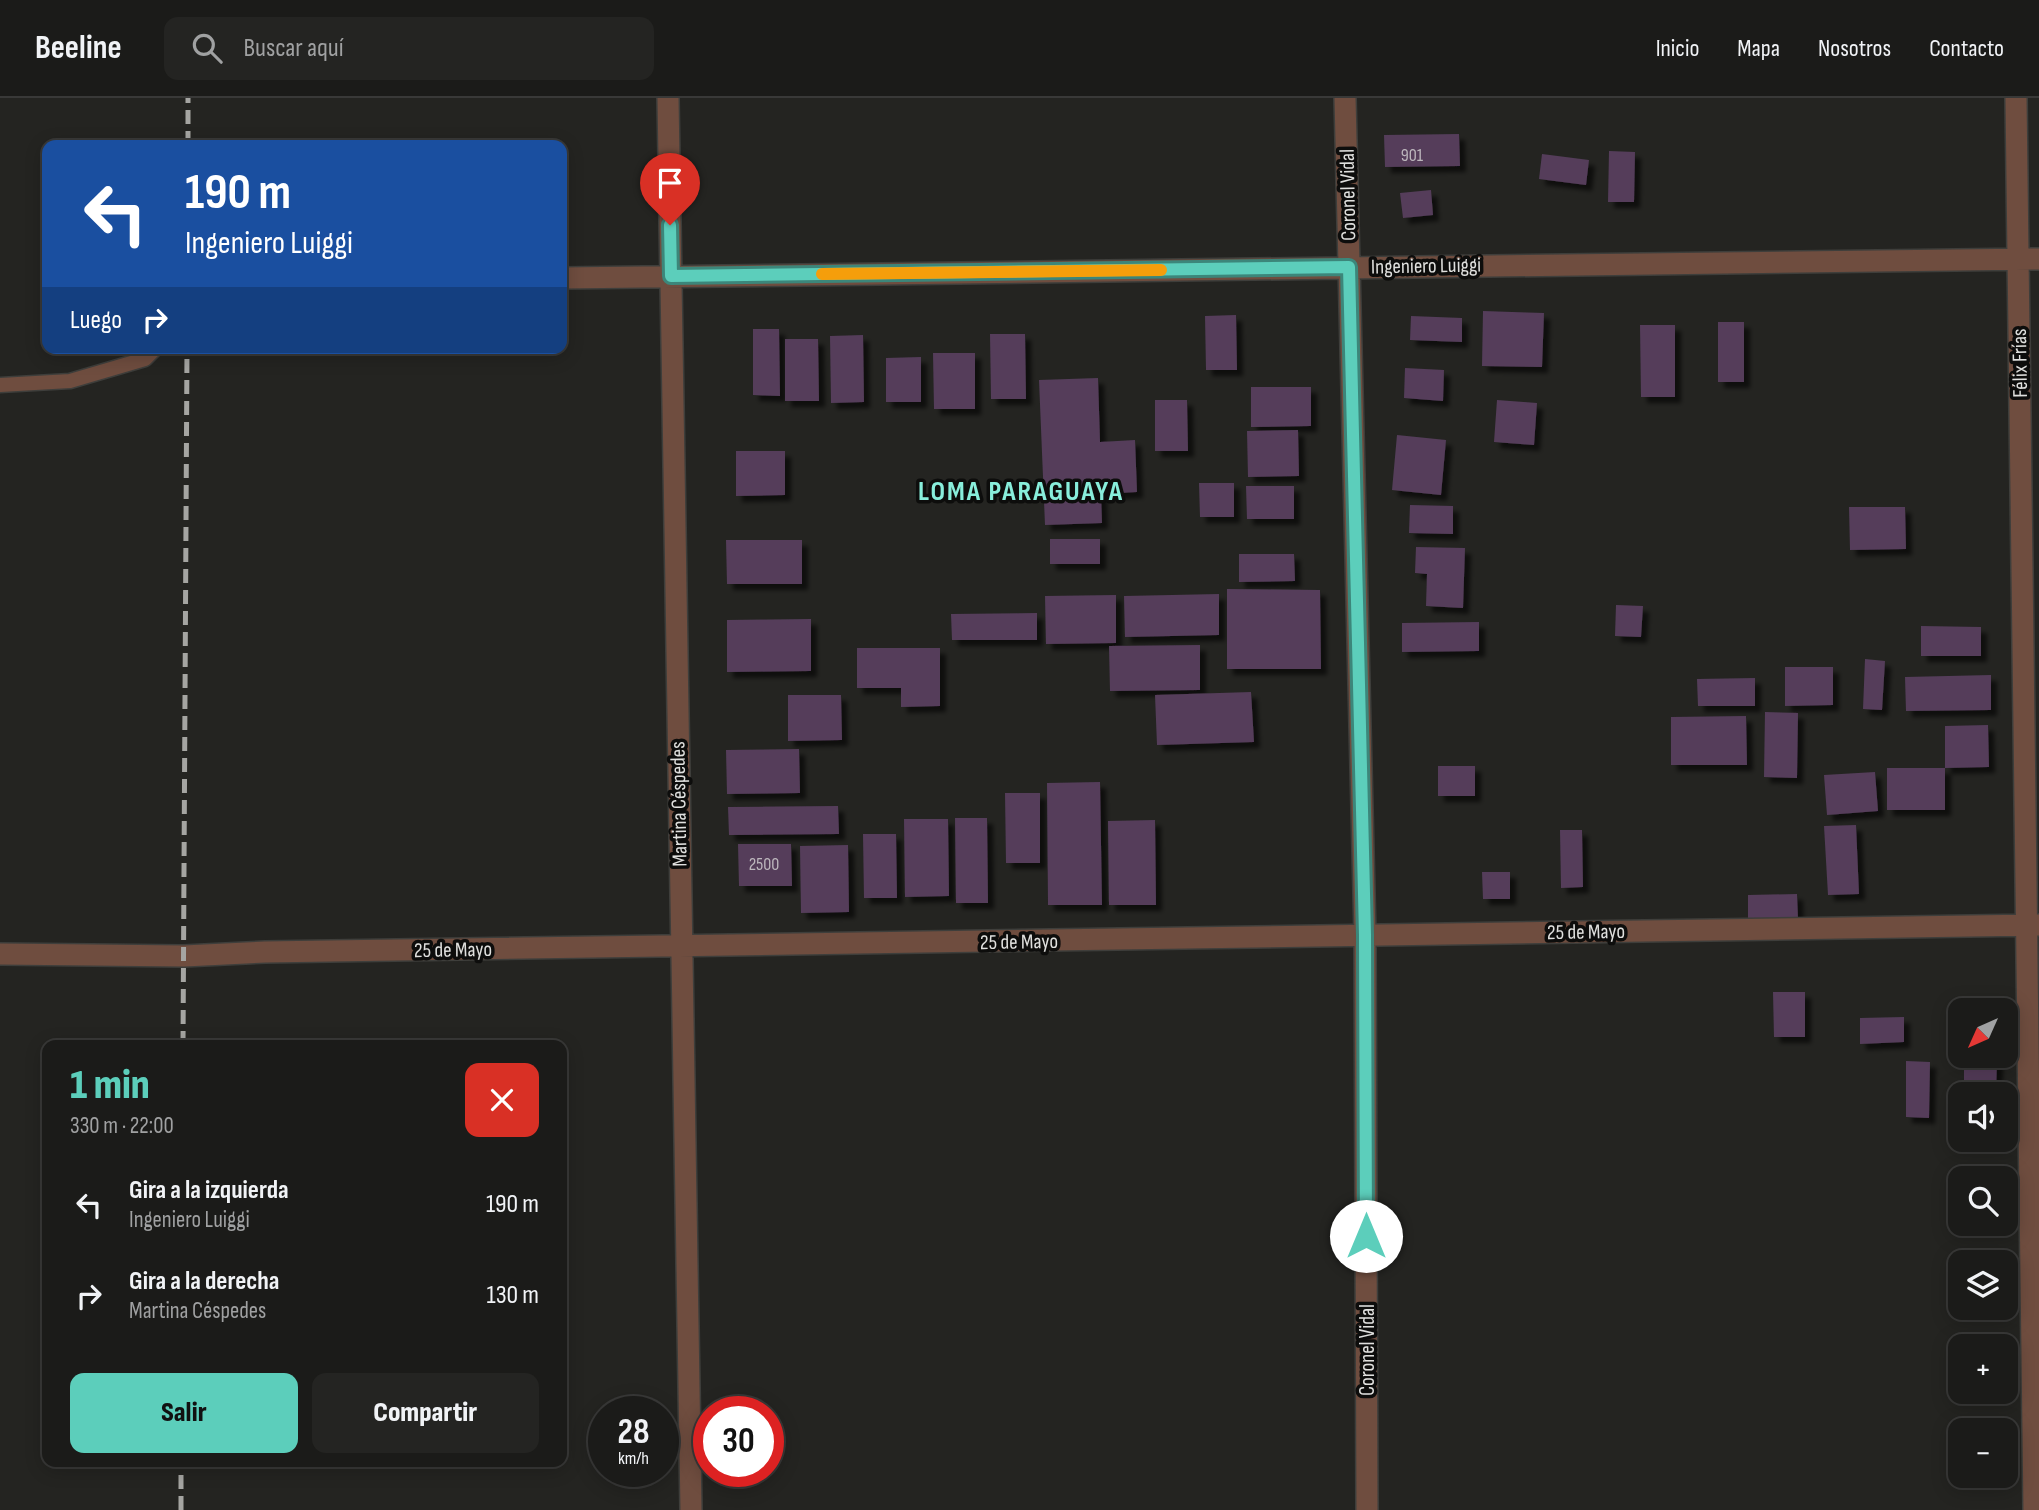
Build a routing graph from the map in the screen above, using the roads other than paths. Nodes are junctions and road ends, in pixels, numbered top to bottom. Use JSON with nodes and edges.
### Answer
{"nodes":[{"id":1,"x":668,"y":98,"type":"edge"},
{"id":2,"x":1345,"y":98,"type":"edge"},
{"id":3,"x":2017,"y":98,"type":"edge"},
{"id":4,"x":2029,"y":259,"type":"edge"},
{"id":5,"x":1349,"y":267,"type":"junction"},
{"id":6,"x":671,"y":276,"type":"junction"},
{"id":7,"x":567,"y":278,"type":"edge"},
{"id":8,"x":150,"y":354,"type":"edge"},
{"id":9,"x":0,"y":385,"type":"edge"},
{"id":10,"x":2033,"y":925,"type":"edge"},
{"id":11,"x":1365,"y":935,"type":"junction"},
{"id":12,"x":682,"y":948,"type":"junction"},
{"id":13,"x":0,"y":954,"type":"edge"},
{"id":14,"x":691,"y":1510,"type":"edge"},
{"id":15,"x":1367,"y":1510,"type":"edge"},
{"id":16,"x":2034,"y":1510,"type":"edge"}],
"edges":[{"from":1,"to":6,"type":"street","name":"Martina Céspedes"},
{"from":2,"to":5,"type":"street","name":"Coronel Vidal"},
{"from":3,"to":4,"type":"street","name":"Félix Frías"},
{"from":4,"to":5,"type":"street","name":"Ingeniero Luiggi"},
{"from":4,"to":10,"type":"street","name":"Félix Frías"},
{"from":5,"to":6,"type":"street","name":"Ingeniero Luiggi"},
{"from":5,"to":11,"type":"street","name":"Coronel Vidal"},
{"from":6,"to":7,"type":"street","name":"Ingeniero Luiggi"},
{"from":6,"to":12,"type":"street","name":"Martina Céspedes"},
{"from":8,"to":9,"type":"lane"},
{"from":10,"to":11,"type":"street","name":"25 de Mayo"},
{"from":10,"to":16,"type":"street","name":"Félix Frías"},
{"from":11,"to":12,"type":"street","name":"25 de Mayo"},
{"from":11,"to":15,"type":"street","name":"Coronel Vidal"},
{"from":12,"to":13,"type":"street","name":"25 de Mayo"},
{"from":12,"to":14,"type":"street","name":"Martina Céspedes"}]}
